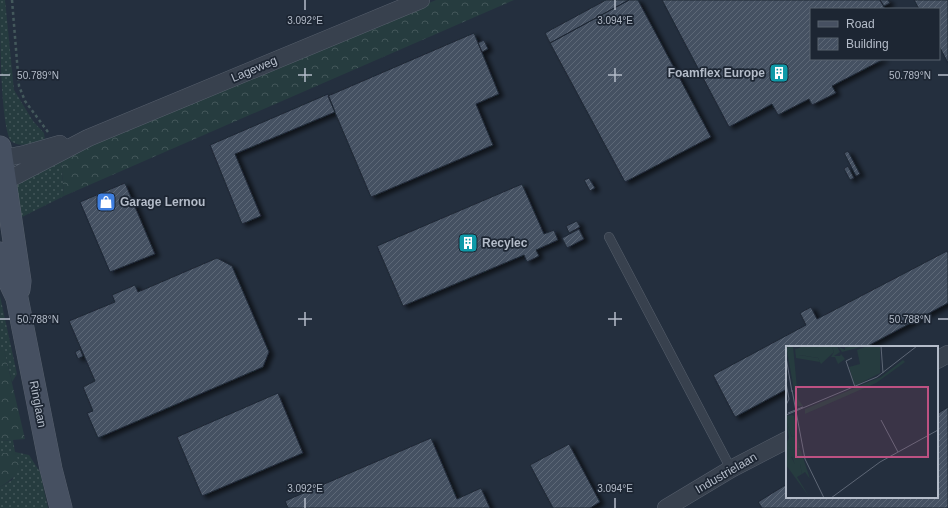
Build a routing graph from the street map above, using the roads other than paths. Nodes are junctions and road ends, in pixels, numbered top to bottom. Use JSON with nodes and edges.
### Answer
{"nodes":[{"id":1,"x":421,"y":0,"type":"edge"},
{"id":2,"x":88,"y":138,"type":"junction"},
{"id":3,"x":1,"y":155,"type":"edge"},
{"id":4,"x":3,"y":183,"type":"edge"},
{"id":5,"x":609,"y":237,"type":"dead end"},
{"id":6,"x":0,"y":253,"type":"edge"},
{"id":7,"x":17,"y":298,"type":"junction"},
{"id":8,"x":948,"y":354,"type":"edge"},
{"id":9,"x":938,"y":359,"type":"edge"},
{"id":10,"x":786,"y":441,"type":"edge"},
{"id":11,"x":731,"y":469,"type":"junction"},
{"id":12,"x":61,"y":508,"type":"edge"},
{"id":13,"x":666,"y":508,"type":"edge"}],
"edges":[{"from":1,"to":2,"type":"street","name":"Lageweg"},
{"from":2,"to":3,"type":"street","name":"Lageweg"},
{"from":2,"to":4,"type":"street","name":"Lageweg"},
{"from":3,"to":4,"type":"main road","name":"Ringlaan"},
{"from":4,"to":7,"type":"main road","name":"Ringlaan"},
{"from":5,"to":11,"type":"lane"},
{"from":6,"to":7,"type":"main road","name":"Ringlaan"},
{"from":7,"to":12,"type":"main road","name":"Ringlaan"},
{"from":8,"to":9,"type":"street"},
{"from":10,"to":11,"type":"street","name":"Industrielaan"},
{"from":11,"to":13,"type":"street","name":"Industrielaan"}]}
